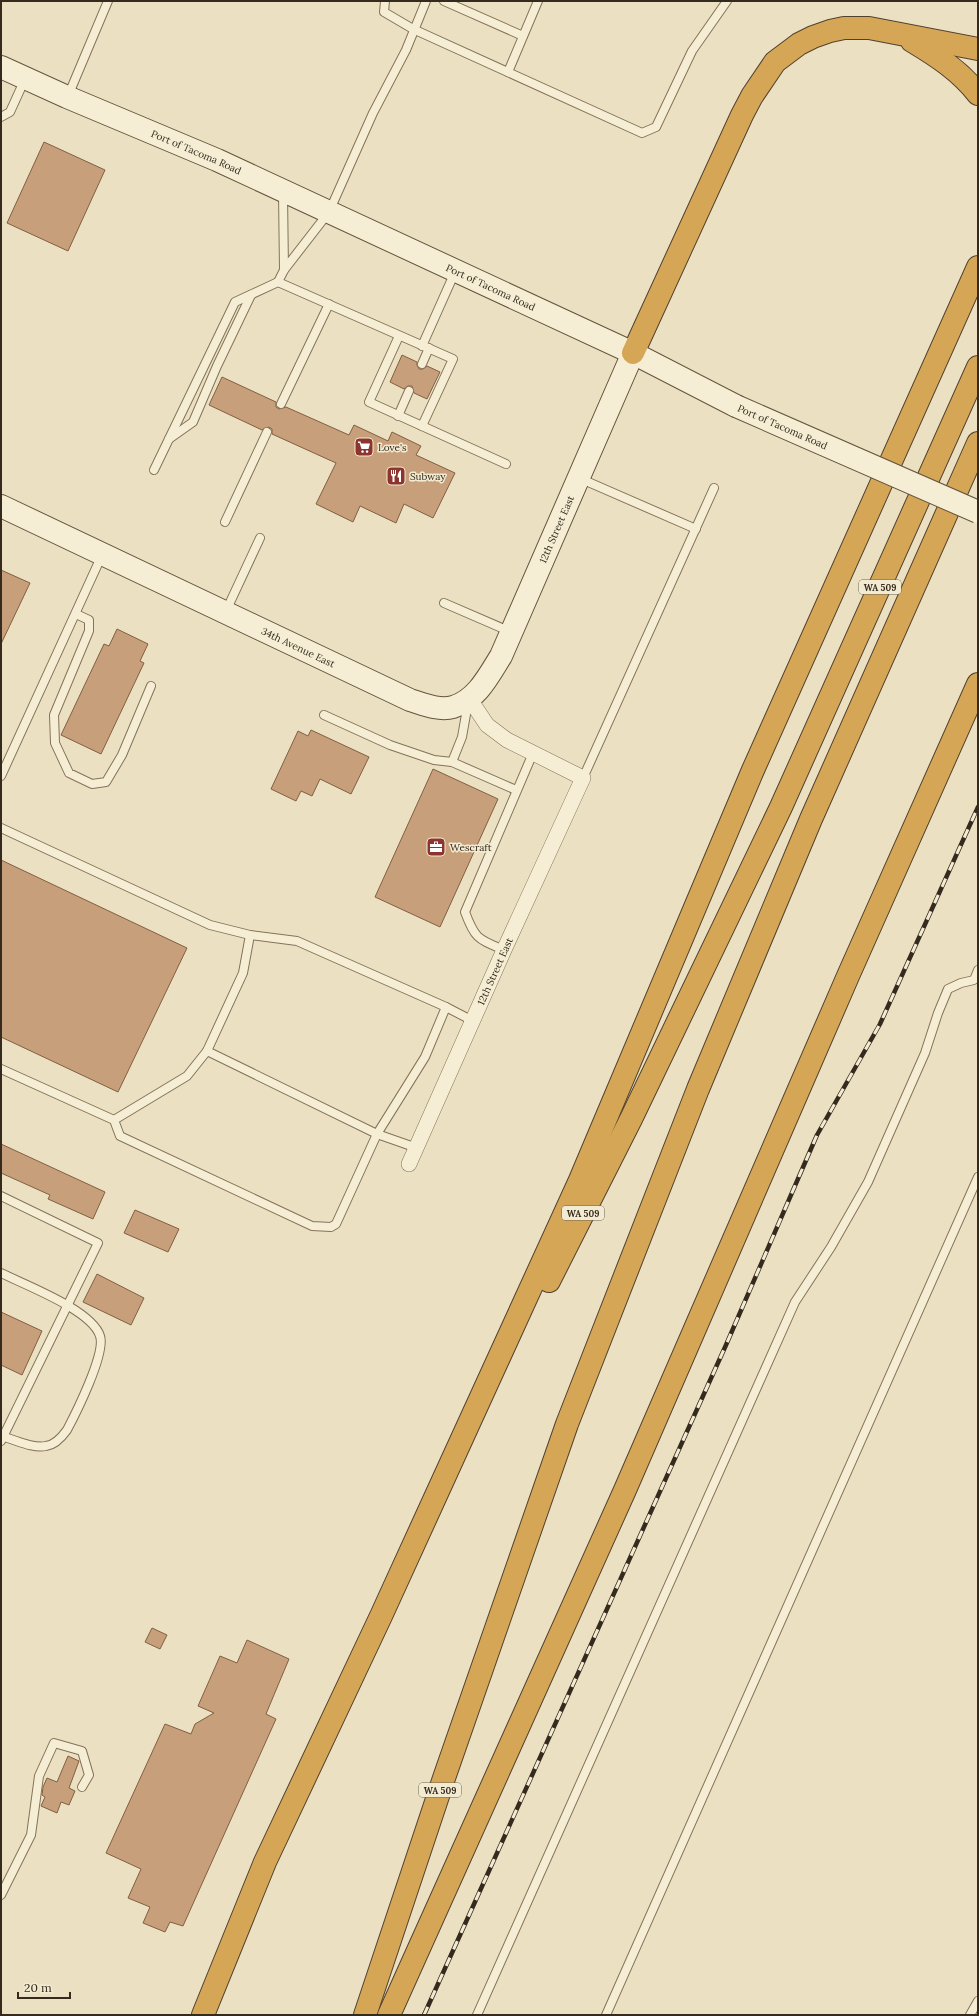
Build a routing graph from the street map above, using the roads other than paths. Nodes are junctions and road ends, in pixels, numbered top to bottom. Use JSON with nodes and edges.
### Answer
{"nodes":[{"id":1,"x":108,"y":1,"type":"edge"},
{"id":2,"x":385,"y":1,"type":"edge"},
{"id":3,"x":426,"y":1,"type":"edge"},
{"id":4,"x":444,"y":1,"type":"edge"},
{"id":5,"x":538,"y":1,"type":"edge"},
{"id":6,"x":727,"y":1,"type":"edge"},
{"id":7,"x":414,"y":29,"type":"junction"},
{"id":8,"x":885,"y":31,"type":"junction"},
{"id":9,"x":523,"y":36,"type":"junction"},
{"id":10,"x":978,"y":49,"type":"edge"},
{"id":11,"x":1,"y":67,"type":"edge"},
{"id":12,"x":508,"y":72,"type":"junction"},
{"id":13,"x":26,"y":78,"type":"junction"},
{"id":14,"x":978,"y":94,"type":"edge"},
{"id":15,"x":67,"y":97,"type":"junction"},
{"id":16,"x":1,"y":116,"type":"edge"},
{"id":17,"x":283,"y":191,"type":"junction"},
{"id":18,"x":329,"y":212,"type":"junction"},
{"id":19,"x":978,"y":267,"type":"edge"},
{"id":20,"x":284,"y":270,"type":"junction"},
{"id":21,"x":456,"y":271,"type":"junction"},
{"id":22,"x":278,"y":282,"type":"junction"},
{"id":23,"x":251,"y":295,"type":"junction"},
{"id":24,"x":329,"y":304,"type":"junction"},
{"id":25,"x":399,"y":336,"type":"junction"},
{"id":26,"x":426,"y":347,"type":"junction"},
{"id":27,"x":633,"y":353,"type":"junction"},
{"id":28,"x":422,"y":364,"type":"dead end"},
{"id":29,"x":978,"y":368,"type":"edge"},
{"id":30,"x":409,"y":391,"type":"dead end"},
{"id":31,"x":281,"y":404,"type":"dead end"},
{"id":32,"x":398,"y":416,"type":"junction"},
{"id":33,"x":422,"y":426,"type":"junction"},
{"id":34,"x":267,"y":432,"type":"dead end"},
{"id":35,"x":169,"y":439,"type":"junction"},
{"id":36,"x":978,"y":443,"type":"edge"},
{"id":37,"x":506,"y":464,"type":"dead end"},
{"id":38,"x":154,"y":470,"type":"dead end"},
{"id":39,"x":579,"y":478,"type":"junction"},
{"id":40,"x":714,"y":488,"type":"dead end"},
{"id":41,"x":1,"y":506,"type":"edge"},
{"id":42,"x":978,"y":512,"type":"edge"},
{"id":43,"x":225,"y":522,"type":"dead end"},
{"id":44,"x":696,"y":529,"type":"junction"},
{"id":45,"x":260,"y":538,"type":"dead end"},
{"id":46,"x":102,"y":556,"type":"junction"},
{"id":47,"x":444,"y":603,"type":"dead end"},
{"id":48,"x":225,"y":612,"type":"junction"},
{"id":49,"x":76,"y":614,"type":"junction"},
{"id":50,"x":512,"y":632,"type":"junction"},
{"id":51,"x":978,"y":684,"type":"edge"},
{"id":52,"x":151,"y":686,"type":"dead end"},
{"id":53,"x":469,"y":698,"type":"junction"},
{"id":54,"x":324,"y":715,"type":"dead end"},
{"id":55,"x":532,"y":753,"type":"junction"},
{"id":56,"x":452,"y":762,"type":"junction"},
{"id":57,"x":1,"y":776,"type":"edge"},
{"id":58,"x":583,"y":778,"type":"junction"},
{"id":59,"x":516,"y":790,"type":"junction"},
{"id":60,"x":1,"y":828,"type":"edge"},
{"id":61,"x":250,"y":934,"type":"junction"},
{"id":62,"x":504,"y":950,"type":"junction"},
{"id":63,"x":978,"y":970,"type":"edge"},
{"id":64,"x":446,"y":1007,"type":"junction"},
{"id":65,"x":473,"y":1021,"type":"junction"},
{"id":66,"x":207,"y":1051,"type":"junction"},
{"id":67,"x":1,"y":1069,"type":"edge"},
{"id":68,"x":114,"y":1120,"type":"junction"},
{"id":69,"x":377,"y":1134,"type":"junction"},
{"id":70,"x":416,"y":1148,"type":"junction"},
{"id":71,"x":409,"y":1164,"type":"dead end"},
{"id":72,"x":978,"y":1177,"type":"edge"},
{"id":73,"x":1,"y":1196,"type":"edge"},
{"id":74,"x":1,"y":1273,"type":"edge"},
{"id":75,"x":69,"y":1306,"type":"junction"},
{"id":76,"x":3,"y":1439,"type":"edge"},
{"id":77,"x":381,"y":1616,"type":"junction"},
{"id":78,"x":82,"y":1787,"type":"dead end"},
{"id":79,"x":1,"y":1895,"type":"edge"},
{"id":80,"x":978,"y":2001,"type":"edge"},
{"id":81,"x":204,"y":2015,"type":"edge"},
{"id":82,"x":365,"y":2015,"type":"edge"},
{"id":83,"x":389,"y":2015,"type":"edge"},
{"id":84,"x":477,"y":2015,"type":"edge"},
{"id":85,"x":606,"y":2015,"type":"edge"},
{"id":86,"x":970,"y":2015,"type":"edge"}],
"edges":[{"from":1,"to":15,"type":"lane"},
{"from":2,"to":7,"type":"lane"},
{"from":3,"to":7,"type":"lane"},
{"from":4,"to":9,"type":"lane"},
{"from":5,"to":9,"type":"lane"},
{"from":6,"to":12,"type":"lane"},
{"from":7,"to":12,"type":"lane"},
{"from":7,"to":18,"type":"lane"},
{"from":8,"to":10,"type":"highway"},
{"from":8,"to":14,"type":"highway"},
{"from":8,"to":27,"type":"highway"},
{"from":9,"to":12,"type":"lane"},
{"from":11,"to":13,"type":"main road","name":"Port of Tacoma Road"},
{"from":13,"to":15,"type":"main road","name":"Port of Tacoma Road"},
{"from":13,"to":16,"type":"lane"},
{"from":15,"to":17,"type":"main road","name":"Port of Tacoma Road"},
{"from":17,"to":18,"type":"main road","name":"Port of Tacoma Road"},
{"from":17,"to":20,"type":"lane"},
{"from":18,"to":20,"type":"lane"},
{"from":18,"to":21,"type":"main road","name":"Port of Tacoma Road"},
{"from":19,"to":77,"type":"highway"},
{"from":20,"to":22,"type":"lane"},
{"from":21,"to":26,"type":"lane"},
{"from":21,"to":27,"type":"main road","name":"Port of Tacoma Road"},
{"from":22,"to":23,"type":"lane"},
{"from":22,"to":24,"type":"lane"},
{"from":23,"to":35,"type":"lane"},
{"from":23,"to":35,"type":"lane"},
{"from":24,"to":25,"type":"lane"},
{"from":24,"to":31,"type":"lane"},
{"from":25,"to":26,"type":"lane"},
{"from":25,"to":32,"type":"lane"},
{"from":26,"to":28,"type":"lane"},
{"from":26,"to":33,"type":"lane"},
{"from":27,"to":39,"type":"main road","name":"12th Street East"},
{"from":27,"to":42,"type":"main road","name":"Port of Tacoma Road","bridge":true},
{"from":29,"to":77,"type":"highway","number":"WA 509"},
{"from":30,"to":32,"type":"lane"},
{"from":32,"to":33,"type":"lane"},
{"from":33,"to":37,"type":"lane"},
{"from":34,"to":43,"type":"lane"},
{"from":35,"to":38,"type":"lane"},
{"from":36,"to":82,"type":"highway","number":"WA 509"},
{"from":39,"to":44,"type":"lane"},
{"from":39,"to":50,"type":"main road","name":"12th Street East"},
{"from":40,"to":44,"type":"lane"},
{"from":41,"to":46,"type":"main road","name":"34th Avenue East"},
{"from":44,"to":58,"type":"lane"},
{"from":45,"to":48,"type":"lane"},
{"from":46,"to":48,"type":"main road","name":"34th Avenue East"},
{"from":46,"to":49,"type":"lane"},
{"from":47,"to":50,"type":"lane"},
{"from":48,"to":53,"type":"main road","name":"34th Avenue East"},
{"from":49,"to":52,"type":"lane"},
{"from":49,"to":57,"type":"lane"},
{"from":50,"to":53,"type":"main road","name":"12th Street East"},
{"from":51,"to":83,"type":"highway"},
{"from":53,"to":55,"type":"street"},
{"from":53,"to":56,"type":"lane"},
{"from":54,"to":56,"type":"lane"},
{"from":55,"to":58,"type":"street"},
{"from":55,"to":59,"type":"lane"},
{"from":56,"to":59,"type":"lane"},
{"from":58,"to":62,"type":"street","name":"12th Street East"},
{"from":59,"to":62,"type":"lane"},
{"from":60,"to":61,"type":"lane"},
{"from":61,"to":64,"type":"lane"},
{"from":61,"to":66,"type":"lane"},
{"from":62,"to":65,"type":"street","name":"12th Street East"},
{"from":63,"to":84,"type":"lane"},
{"from":64,"to":65,"type":"lane"},
{"from":64,"to":69,"type":"lane"},
{"from":65,"to":70,"type":"street","name":"12th Street East"},
{"from":66,"to":68,"type":"lane"},
{"from":66,"to":69,"type":"lane"},
{"from":67,"to":68,"type":"lane"},
{"from":68,"to":69,"type":"lane"},
{"from":69,"to":70,"type":"lane"},
{"from":70,"to":71,"type":"street","name":"12th Street East"},
{"from":72,"to":85,"type":"lane"},
{"from":73,"to":75,"type":"lane"},
{"from":74,"to":75,"type":"lane"},
{"from":75,"to":76,"type":"lane"},
{"from":75,"to":76,"type":"lane"},
{"from":77,"to":81,"type":"highway","number":"WA 509"},
{"from":78,"to":79,"type":"lane"},
{"from":80,"to":86,"type":"lane"}]}
